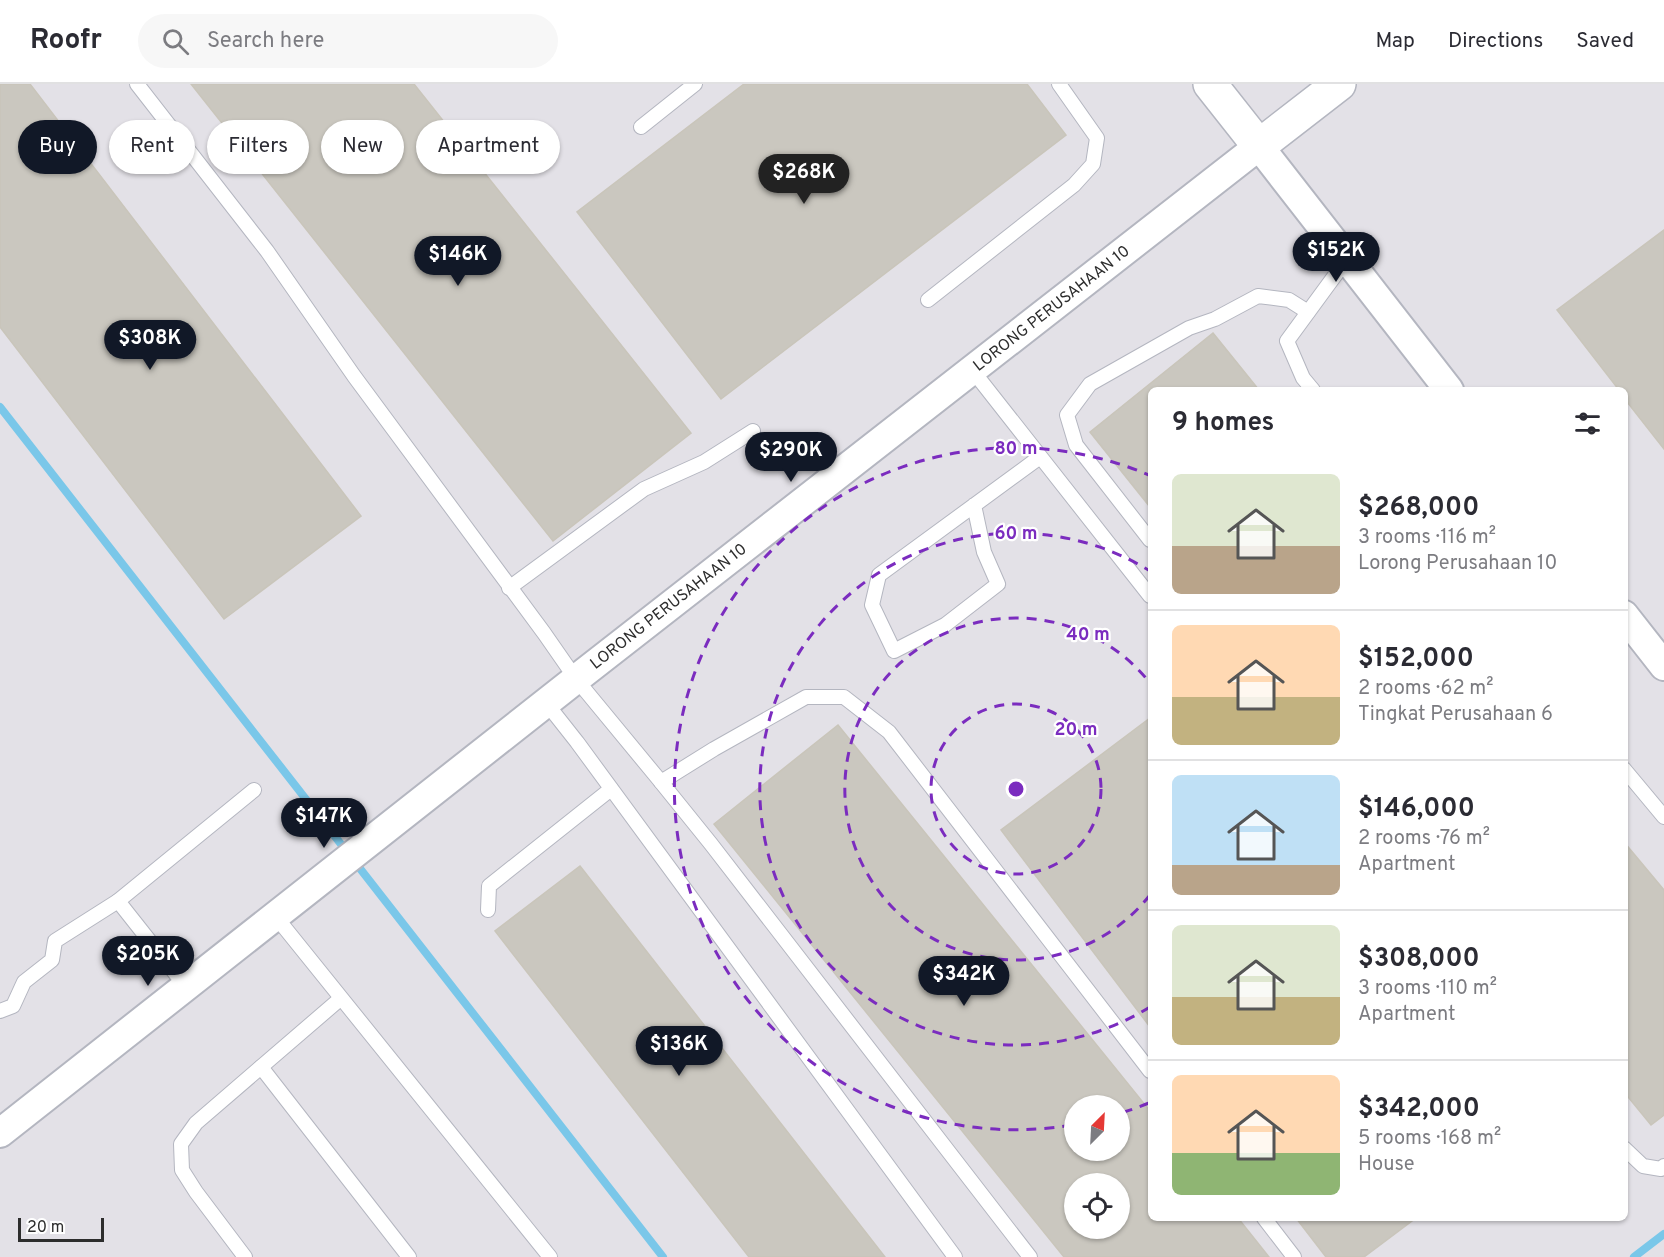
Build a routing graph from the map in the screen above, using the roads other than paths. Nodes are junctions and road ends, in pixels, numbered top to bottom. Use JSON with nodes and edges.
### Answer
{"nodes":[{"id":1,"x":137,"y":84,"type":"edge"},
{"id":2,"x":695,"y":84,"type":"edge"},
{"id":3,"x":1059,"y":84,"type":"edge"},
{"id":4,"x":1210,"y":84,"type":"edge"},
{"id":5,"x":1339,"y":84,"type":"edge"},
{"id":6,"x":641,"y":127,"type":"dead end"},
{"id":7,"x":1259,"y":147,"type":"junction"},
{"id":8,"x":1347,"y":259,"type":"junction"},
{"id":9,"x":928,"y":300,"type":"dead end"},
{"id":10,"x":1308,"y":312,"type":"junction"},
{"id":11,"x":973,"y":371,"type":"junction"},
{"id":12,"x":1311,"y":387,"type":"edge"},
{"id":13,"x":1447,"y":387,"type":"edge"},
{"id":14,"x":753,"y":431,"type":"dead end"},
{"id":15,"x":1040,"y":457,"type":"junction"},
{"id":16,"x":974,"y":505,"type":"junction"},
{"id":17,"x":1148,"y":537,"type":"edge"},
{"id":18,"x":509,"y":588,"type":"junction"},
{"id":19,"x":1148,"y":593,"type":"edge"},
{"id":20,"x":1628,"y":620,"type":"edge"},
{"id":21,"x":1664,"y":666,"type":"edge"},
{"id":22,"x":576,"y":679,"type":"junction"},
{"id":23,"x":547,"y":704,"type":"junction"},
{"id":24,"x":1628,"y":774,"type":"edge"},
{"id":25,"x":661,"y":782,"type":"junction"},
{"id":26,"x":611,"y":789,"type":"junction"},
{"id":27,"x":254,"y":790,"type":"dead end"},
{"id":28,"x":1664,"y":817,"type":"edge"},
{"id":29,"x":118,"y":901,"type":"junction"},
{"id":30,"x":488,"y":910,"type":"dead end"},
{"id":31,"x":276,"y":917,"type":"junction"},
{"id":32,"x":186,"y":987,"type":"junction"},
{"id":33,"x":340,"y":999,"type":"junction"},
{"id":34,"x":0,"y":1011,"type":"edge"},
{"id":35,"x":261,"y":1067,"type":"junction"},
{"id":36,"x":1148,"y":1068,"type":"edge"},
{"id":37,"x":0,"y":1133,"type":"edge"},
{"id":38,"x":1628,"y":1152,"type":"edge"},
{"id":39,"x":1664,"y":1166,"type":"edge"},
{"id":40,"x":1266,"y":1221,"type":"edge"},
{"id":41,"x":245,"y":1257,"type":"edge"},
{"id":42,"x":409,"y":1257,"type":"edge"},
{"id":43,"x":550,"y":1257,"type":"edge"},
{"id":44,"x":955,"y":1257,"type":"edge"},
{"id":45,"x":1030,"y":1257,"type":"edge"},
{"id":46,"x":1294,"y":1257,"type":"edge"}],
"edges":[{"from":1,"to":18,"type":"lane"},
{"from":2,"to":6,"type":"lane"},
{"from":3,"to":9,"type":"lane"},
{"from":4,"to":7,"type":"street"},
{"from":5,"to":7,"type":"street","name":"LORONG PERUSAHAAN 10"},
{"from":7,"to":8,"type":"street"},
{"from":7,"to":11,"type":"street","name":"LORONG PERUSAHAAN 10"},
{"from":8,"to":10,"type":"lane"},
{"from":8,"to":13,"type":"street"},
{"from":10,"to":12,"type":"lane"},
{"from":10,"to":17,"type":"lane"},
{"from":11,"to":15,"type":"lane"},
{"from":11,"to":22,"type":"street","name":"LORONG PERUSAHAAN 10"},
{"from":14,"to":18,"type":"lane"},
{"from":15,"to":16,"type":"lane"},
{"from":15,"to":19,"type":"lane"},
{"from":16,"to":16,"type":"lane"},
{"from":18,"to":22,"type":"lane"},
{"from":20,"to":21,"type":"street"},
{"from":22,"to":23,"type":"street","name":"LORONG PERUSAHAAN 10"},
{"from":22,"to":25,"type":"lane"},
{"from":23,"to":26,"type":"lane"},
{"from":23,"to":31,"type":"street","name":"LORONG PERUSAHAAN 10"},
{"from":24,"to":28,"type":"lane"},
{"from":25,"to":36,"type":"lane"},
{"from":25,"to":45,"type":"lane"},
{"from":26,"to":30,"type":"lane"},
{"from":26,"to":44,"type":"lane"},
{"from":27,"to":29,"type":"lane"},
{"from":29,"to":32,"type":"lane"},
{"from":29,"to":34,"type":"lane"},
{"from":31,"to":32,"type":"street","name":"LORONG PERUSAHAAN 10"},
{"from":31,"to":33,"type":"lane"},
{"from":32,"to":37,"type":"street","name":"LORONG PERUSAHAAN 10"},
{"from":33,"to":35,"type":"lane"},
{"from":33,"to":43,"type":"lane"},
{"from":35,"to":41,"type":"lane"},
{"from":35,"to":42,"type":"lane"},
{"from":38,"to":39,"type":"lane"},
{"from":40,"to":46,"type":"lane"}]}
